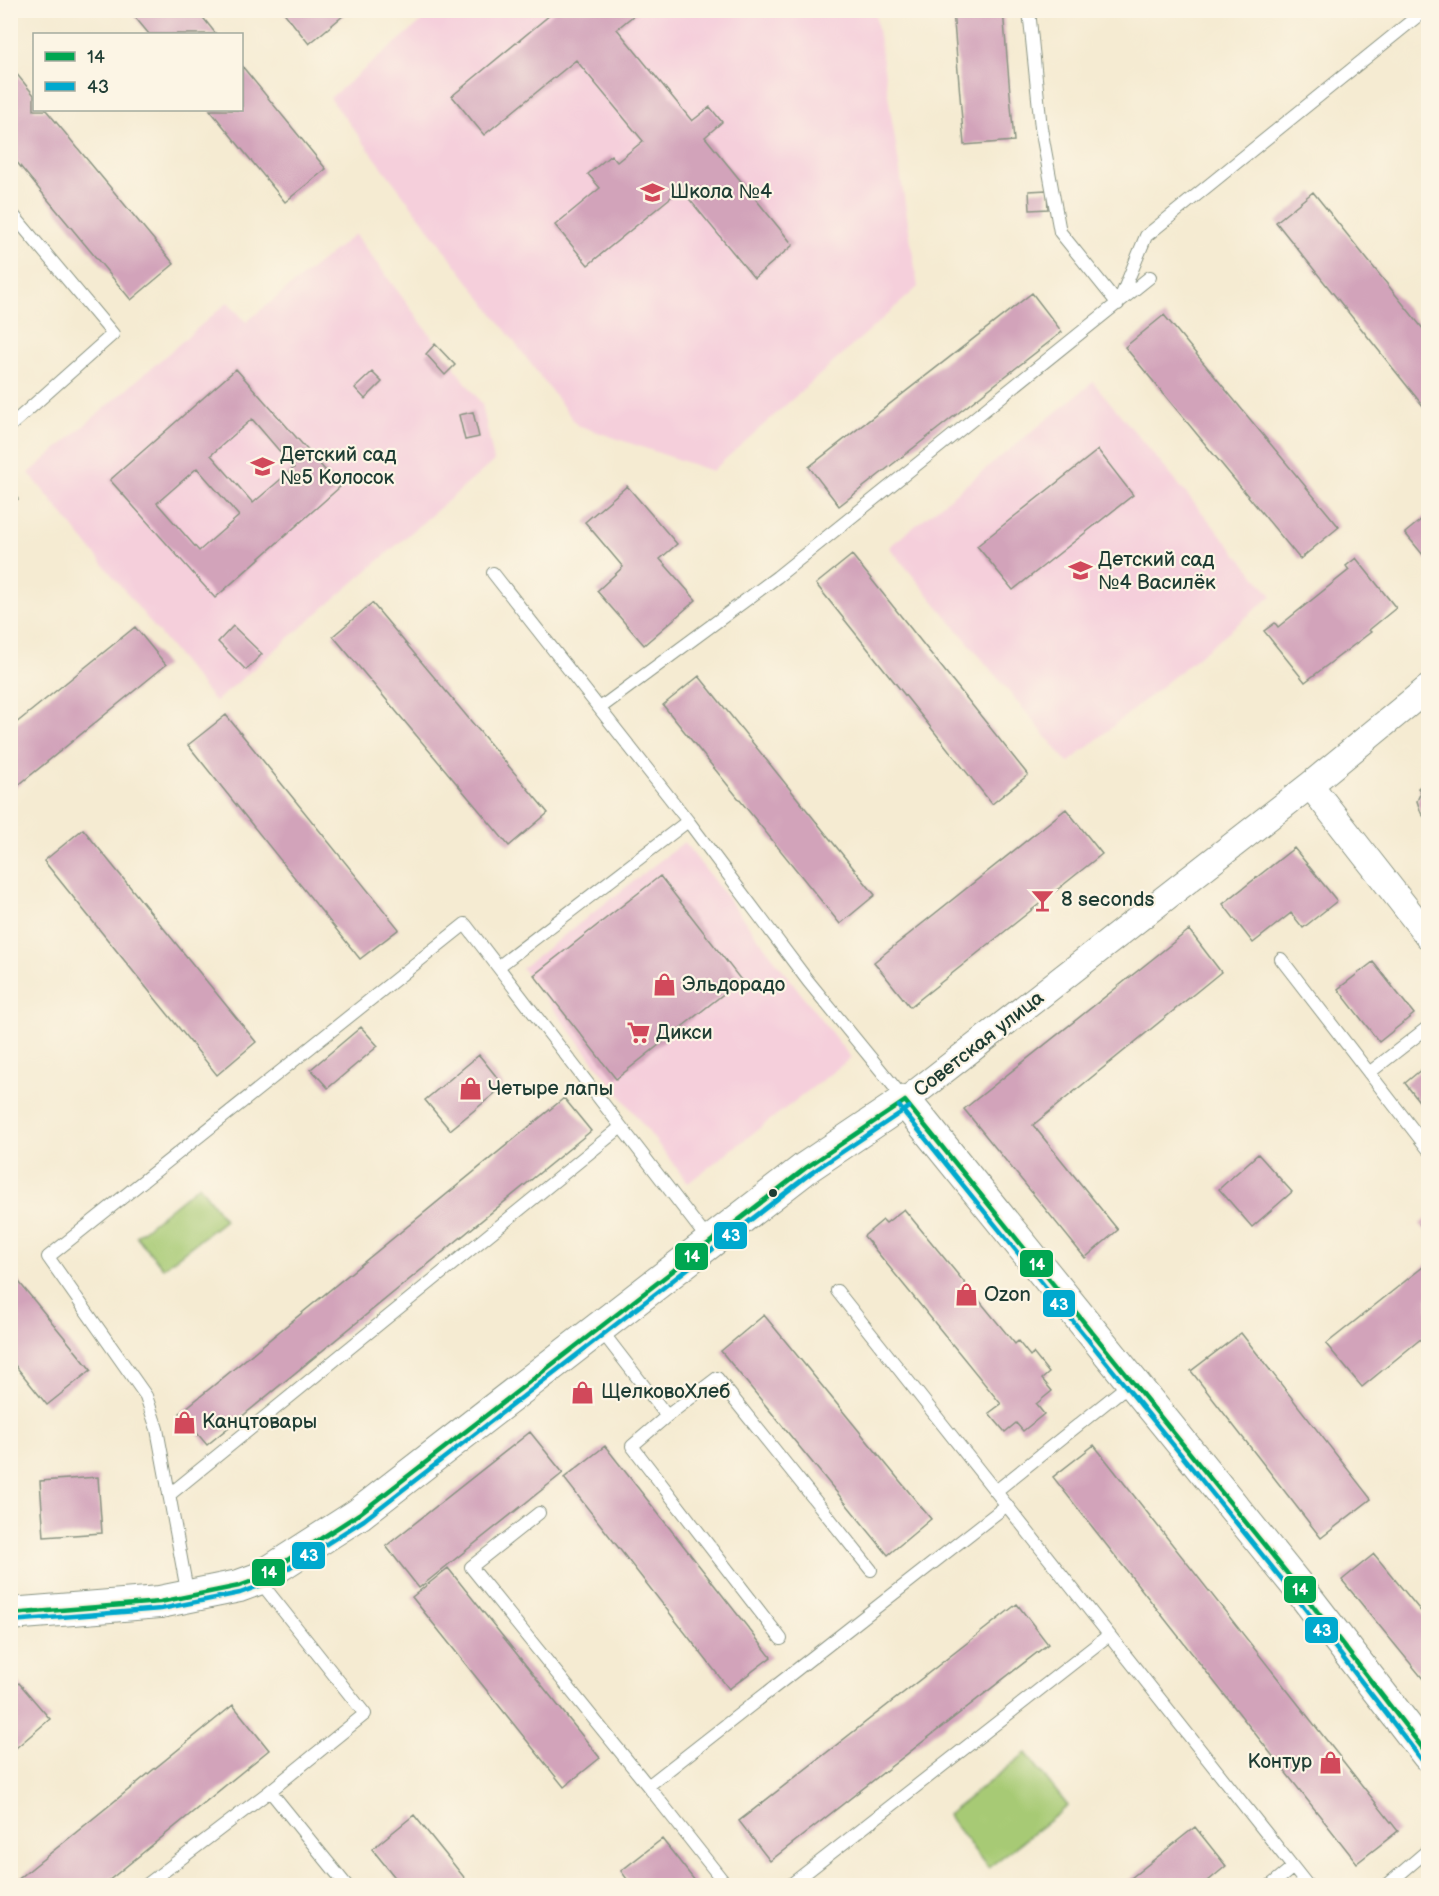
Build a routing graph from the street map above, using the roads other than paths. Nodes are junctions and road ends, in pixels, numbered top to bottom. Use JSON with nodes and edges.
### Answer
{"nodes":[{"id":1,"x":1029,"y":10,"type":"edge"},
{"id":2,"x":1425,"y":10,"type":"edge"},
{"id":3,"x":10,"y":211,"type":"edge"},
{"id":4,"x":1150,"y":278,"type":"dead end"},
{"id":5,"x":1118,"y":304,"type":"junction"},
{"id":6,"x":10,"y":426,"type":"edge"},
{"id":7,"x":493,"y":573,"type":"dead end"},
{"id":8,"x":1428,"y":688,"type":"edge"},
{"id":9,"x":600,"y":708,"type":"junction"},
{"id":10,"x":1310,"y":785,"type":"junction"},
{"id":11,"x":688,"y":821,"type":"junction"},
{"id":12,"x":1428,"y":936,"type":"edge"},
{"id":13,"x":1281,"y":959,"type":"dead end"},
{"id":14,"x":498,"y":967,"type":"junction"},
{"id":15,"x":1428,"y":1027,"type":"edge"},
{"id":16,"x":1369,"y":1073,"type":"junction"},
{"id":17,"x":905,"y":1101,"type":"junction"},
{"id":18,"x":621,"y":1127,"type":"junction"},
{"id":19,"x":1428,"y":1149,"type":"edge"},
{"id":20,"x":710,"y":1242,"type":"junction"},
{"id":21,"x":837,"y":1291,"type":"dead end"},
{"id":22,"x":599,"y":1328,"type":"junction"},
{"id":23,"x":1133,"y":1381,"type":"junction"},
{"id":24,"x":667,"y":1416,"type":"junction"},
{"id":25,"x":996,"y":1491,"type":"junction"},
{"id":26,"x":169,"y":1495,"type":"junction"},
{"id":27,"x":1007,"y":1505,"type":"junction"},
{"id":28,"x":539,"y":1513,"type":"dead end"},
{"id":29,"x":871,"y":1570,"type":"dead end"},
{"id":30,"x":258,"y":1579,"type":"junction"},
{"id":31,"x":189,"y":1597,"type":"junction"},
{"id":32,"x":10,"y":1614,"type":"edge"},
{"id":33,"x":1109,"y":1635,"type":"junction"},
{"id":34,"x":781,"y":1639,"type":"dead end"},
{"id":35,"x":1428,"y":1755,"type":"edge"},
{"id":36,"x":648,"y":1786,"type":"junction"},
{"id":37,"x":270,"y":1791,"type":"junction"},
{"id":38,"x":1428,"y":1850,"type":"edge"},
{"id":39,"x":1293,"y":1867,"type":"junction"},
{"id":40,"x":145,"y":1886,"type":"edge"},
{"id":41,"x":347,"y":1886,"type":"edge"},
{"id":42,"x":727,"y":1886,"type":"edge"},
{"id":43,"x":789,"y":1886,"type":"edge"},
{"id":44,"x":1270,"y":1886,"type":"edge"},
{"id":45,"x":1308,"y":1886,"type":"edge"},
{"id":46,"x":1386,"y":1886,"type":"edge"}],
"edges":[{"from":1,"to":5,"type":"lane"},
{"from":2,"to":5,"type":"lane"},
{"from":3,"to":6,"type":"lane"},
{"from":4,"to":5,"type":"lane"},
{"from":5,"to":9,"type":"lane"},
{"from":7,"to":9,"type":"lane"},
{"from":8,"to":10,"type":"street","name":"Советская улица"},
{"from":9,"to":11,"type":"lane"},
{"from":10,"to":12,"type":"street"},
{"from":10,"to":17,"type":"street","name":"Советская улица"},
{"from":11,"to":14,"type":"lane"},
{"from":11,"to":17,"type":"lane"},
{"from":13,"to":16,"type":"lane"},
{"from":14,"to":18,"type":"lane"},
{"from":14,"to":26,"type":"lane"},
{"from":15,"to":16,"type":"lane"},
{"from":16,"to":19,"type":"lane"},
{"from":17,"to":20,"type":"street","name":"Советская улица"},
{"from":17,"to":23,"type":"street"},
{"from":18,"to":20,"type":"lane"},
{"from":18,"to":26,"type":"lane"},
{"from":20,"to":22,"type":"street","name":"Советская улица"},
{"from":21,"to":25,"type":"lane"},
{"from":22,"to":24,"type":"lane"},
{"from":22,"to":30,"type":"street","name":"Советская улица"},
{"from":23,"to":25,"type":"lane"},
{"from":23,"to":35,"type":"street"},
{"from":24,"to":29,"type":"lane"},
{"from":24,"to":34,"type":"lane"},
{"from":25,"to":27,"type":"lane"},
{"from":26,"to":31,"type":"lane"},
{"from":27,"to":33,"type":"lane"},
{"from":27,"to":36,"type":"lane"},
{"from":28,"to":36,"type":"lane"},
{"from":30,"to":31,"type":"street","name":"Советская улица"},
{"from":30,"to":37,"type":"lane"},
{"from":31,"to":32,"type":"street","name":"Советская улица"},
{"from":33,"to":39,"type":"lane"},
{"from":33,"to":43,"type":"lane"},
{"from":36,"to":42,"type":"lane"},
{"from":37,"to":40,"type":"lane"},
{"from":37,"to":41,"type":"lane"},
{"from":38,"to":46,"type":"lane"},
{"from":39,"to":44,"type":"lane"},
{"from":39,"to":45,"type":"lane"}]}
